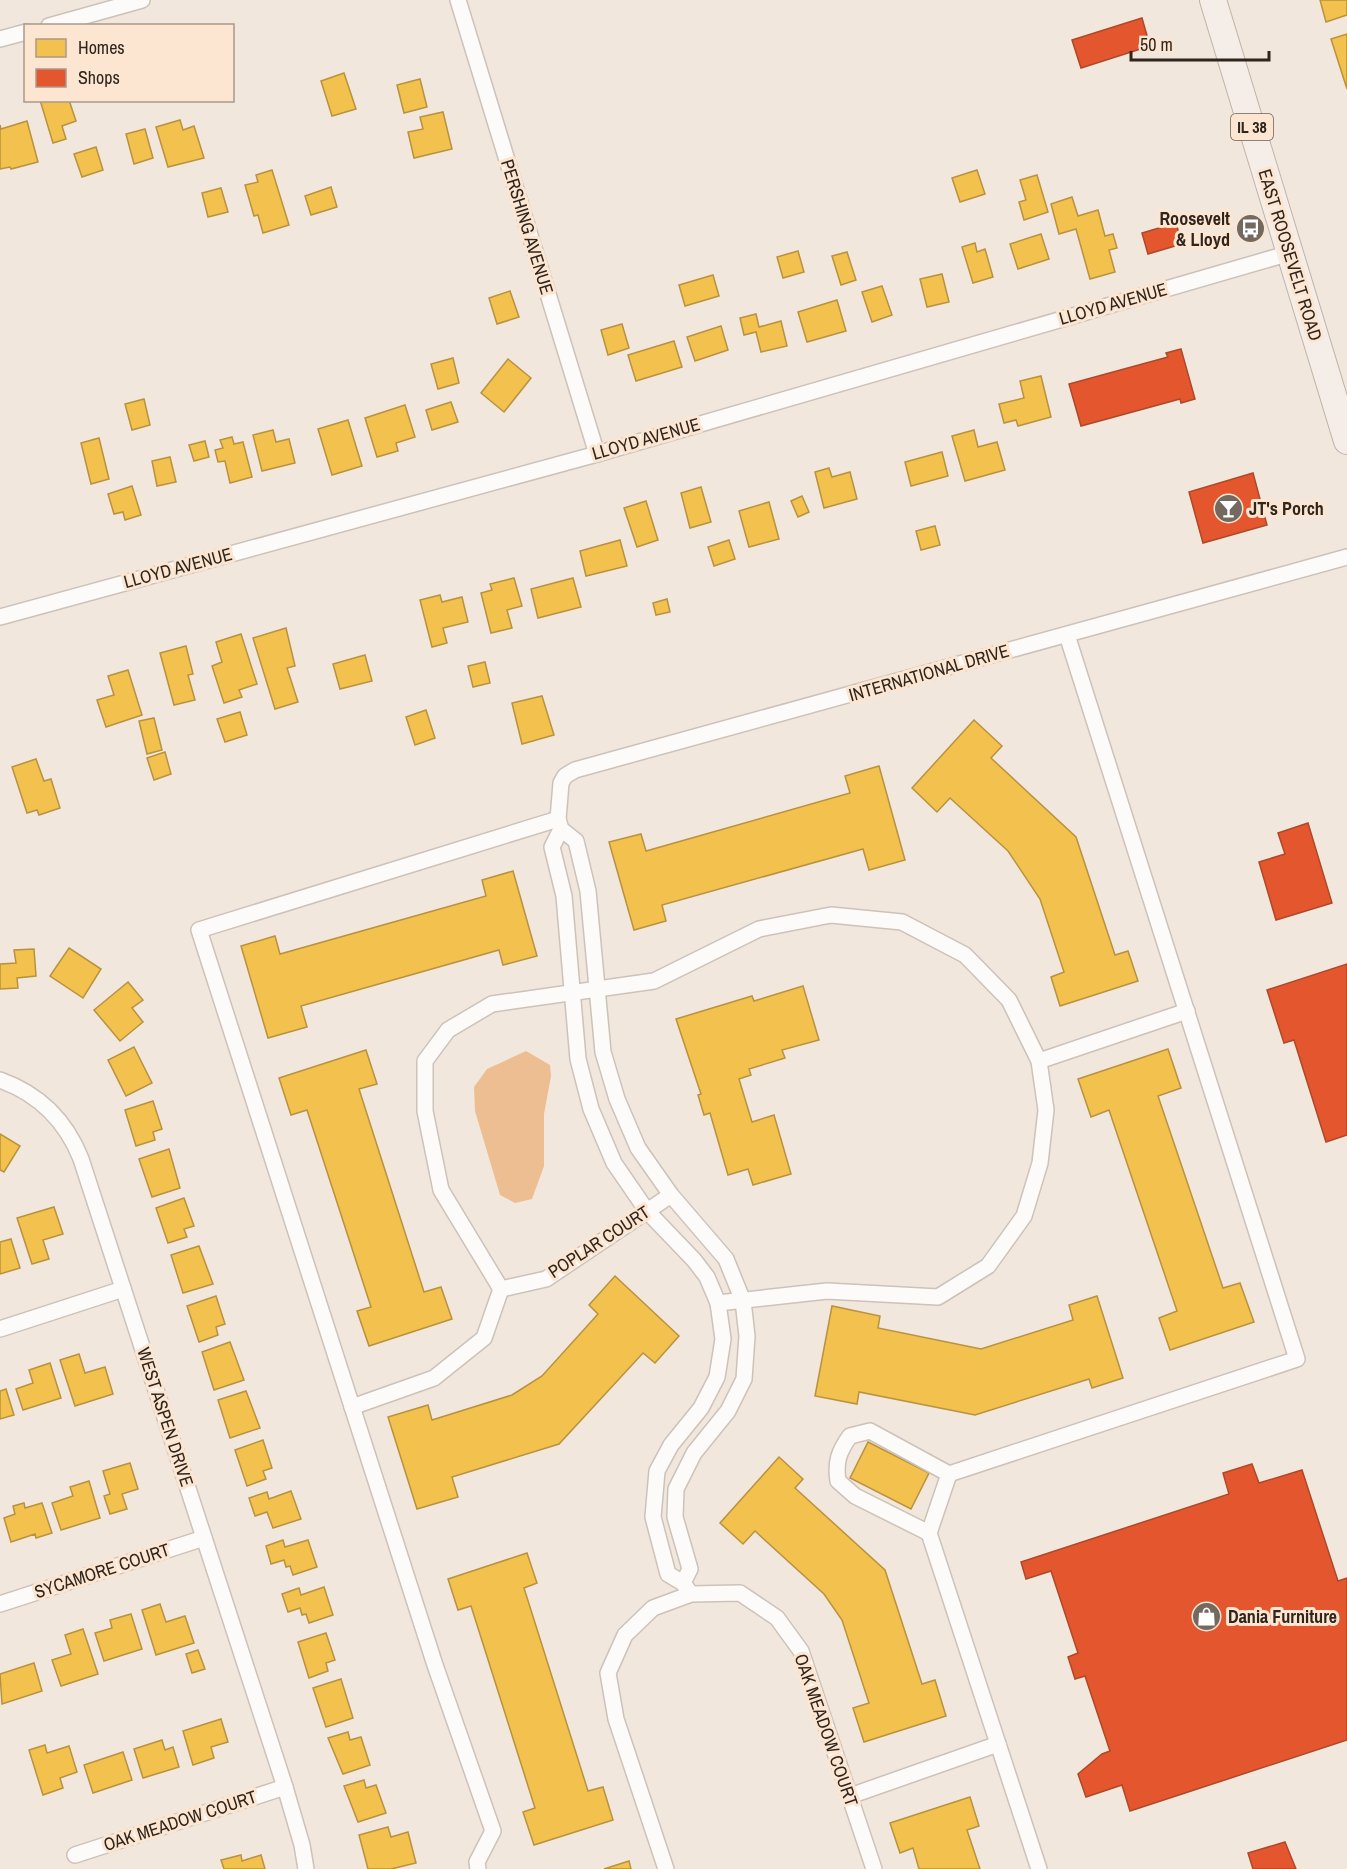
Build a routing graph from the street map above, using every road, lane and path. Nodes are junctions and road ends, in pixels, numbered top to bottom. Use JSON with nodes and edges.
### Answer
{"nodes":[{"id":1,"x":142,"y":0,"type":"edge"},
{"id":2,"x":458,"y":0,"type":"edge"},
{"id":3,"x":1213,"y":0,"type":"edge"},
{"id":4,"x":56,"y":24,"type":"edge"},
{"id":5,"x":24,"y":33,"type":"edge"},
{"id":6,"x":0,"y":39,"type":"edge"},
{"id":7,"x":1290,"y":253,"type":"junction"},
{"id":8,"x":1345,"y":425,"type":"edge"},
{"id":9,"x":597,"y":454,"type":"junction"},
{"id":10,"x":1347,"y":557,"type":"edge"},
{"id":11,"x":0,"y":617,"type":"edge"},
{"id":12,"x":1068,"y":635,"type":"junction"},
{"id":13,"x":559,"y":824,"type":"junction"},
{"id":14,"x":597,"y":988,"type":"junction"},
{"id":15,"x":574,"y":992,"type":"junction"},
{"id":16,"x":1187,"y":1011,"type":"junction"},
{"id":17,"x":1039,"y":1061,"type":"junction"},
{"id":18,"x":0,"y":1080,"type":"edge"},
{"id":19,"x":671,"y":1195,"type":"junction"},
{"id":20,"x":647,"y":1211,"type":"junction"},
{"id":21,"x":123,"y":1288,"type":"junction"},
{"id":22,"x":501,"y":1289,"type":"junction"},
{"id":23,"x":743,"y":1301,"type":"junction"},
{"id":24,"x":718,"y":1303,"type":"junction"},
{"id":25,"x":0,"y":1329,"type":"edge"},
{"id":26,"x":352,"y":1407,"type":"junction"},
{"id":27,"x":949,"y":1474,"type":"junction"},
{"id":28,"x":929,"y":1533,"type":"junction"},
{"id":29,"x":204,"y":1538,"type":"junction"},
{"id":30,"x":687,"y":1589,"type":"junction"},
{"id":31,"x":0,"y":1604,"type":"edge"},
{"id":32,"x":998,"y":1744,"type":"junction"},
{"id":33,"x":285,"y":1787,"type":"junction"},
{"id":34,"x":850,"y":1796,"type":"junction"},
{"id":35,"x":75,"y":1856,"type":"dead end"},
{"id":36,"x":306,"y":1869,"type":"edge"},
{"id":37,"x":478,"y":1869,"type":"edge"},
{"id":38,"x":666,"y":1869,"type":"edge"},
{"id":39,"x":874,"y":1869,"type":"edge"},
{"id":40,"x":1039,"y":1869,"type":"edge"}],
"edges":[{"from":1,"to":4,"type":"street"},
{"from":2,"to":9,"type":"street","name":"PERSHING AVENUE"},
{"from":3,"to":7,"type":"main road","name":"EAST ROOSEVELT ROAD","number":"IL 38"},
{"from":5,"to":6,"type":"street"},
{"from":7,"to":8,"type":"main road","name":"EAST ROOSEVELT ROAD","number":"IL 38"},
{"from":7,"to":9,"type":"street","name":"LLOYD AVENUE"},
{"from":9,"to":11,"type":"street","name":"LLOYD AVENUE"},
{"from":10,"to":12,"type":"street","name":"INTERNATIONAL DRIVE"},
{"from":12,"to":13,"type":"street","name":"INTERNATIONAL DRIVE"},
{"from":12,"to":16,"type":"street"},
{"from":13,"to":14,"type":"street"},
{"from":13,"to":15,"type":"street","name":"INTERNATIONAL DRIVE"},
{"from":13,"to":26,"type":"street"},
{"from":14,"to":15,"type":"street"},
{"from":14,"to":17,"type":"street"},
{"from":14,"to":19,"type":"street"},
{"from":15,"to":20,"type":"street","name":"INTERNATIONAL DRIVE"},
{"from":15,"to":22,"type":"street"},
{"from":16,"to":17,"type":"street"},
{"from":16,"to":27,"type":"street"},
{"from":17,"to":23,"type":"street"},
{"from":18,"to":21,"type":"street","name":"WEST ASPEN DRIVE"},
{"from":19,"to":20,"type":"street","name":"POPLAR COURT"},
{"from":19,"to":23,"type":"street"},
{"from":20,"to":22,"type":"street","name":"POPLAR COURT"},
{"from":20,"to":24,"type":"street","name":"INTERNATIONAL DRIVE"},
{"from":21,"to":25,"type":"street"},
{"from":21,"to":29,"type":"street","name":"WEST ASPEN DRIVE"},
{"from":22,"to":26,"type":"street"},
{"from":23,"to":24,"type":"street"},
{"from":23,"to":30,"type":"street"},
{"from":24,"to":30,"type":"street","name":"INTERNATIONAL DRIVE"},
{"from":26,"to":37,"type":"street"},
{"from":27,"to":28,"type":"street"},
{"from":27,"to":28,"type":"street"},
{"from":28,"to":32,"type":"street"},
{"from":29,"to":31,"type":"street","name":"SYCAMORE COURT"},
{"from":29,"to":33,"type":"street","name":"WEST ASPEN DRIVE"},
{"from":30,"to":34,"type":"street","name":"OAK MEADOW COURT"},
{"from":30,"to":38,"type":"street","name":"OAK MEADOW COURT"},
{"from":32,"to":34,"type":"street"},
{"from":32,"to":40,"type":"street"},
{"from":33,"to":35,"type":"street","name":"OAK MEADOW COURT"},
{"from":33,"to":36,"type":"street","name":"WEST ASPEN DRIVE"},
{"from":34,"to":39,"type":"street","name":"OAK MEADOW COURT"}]}
